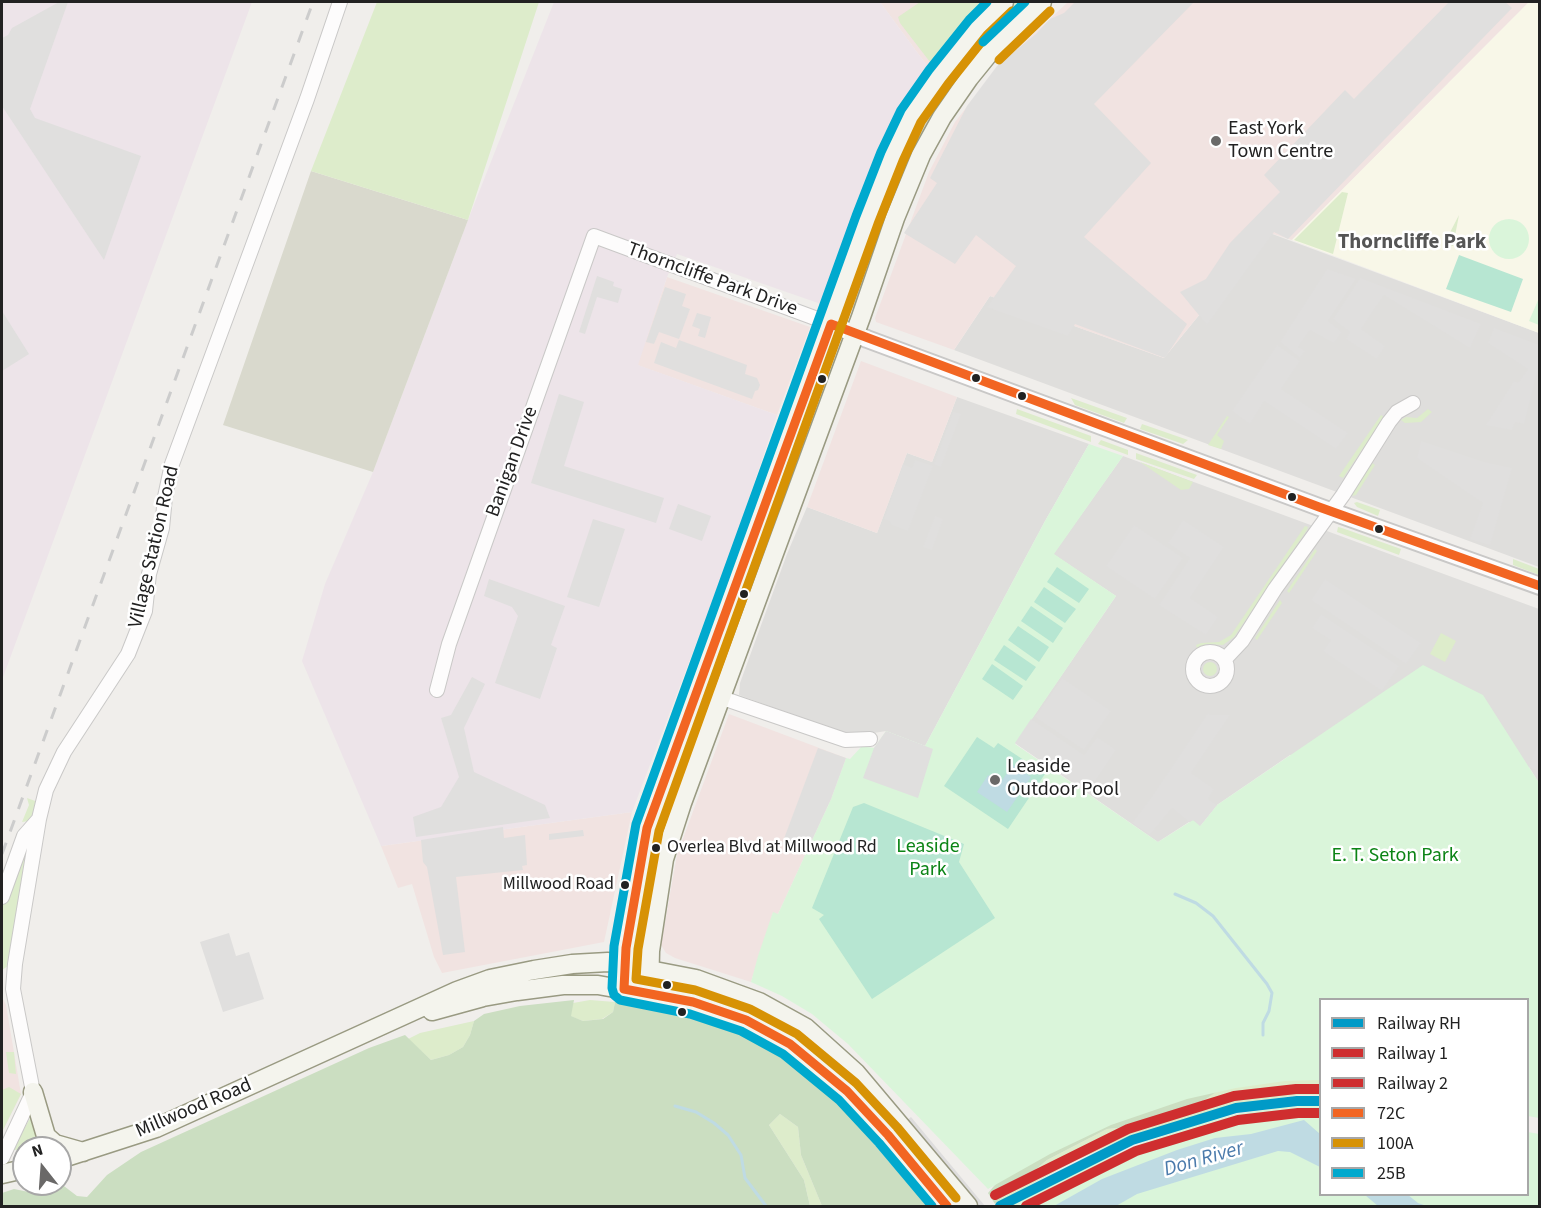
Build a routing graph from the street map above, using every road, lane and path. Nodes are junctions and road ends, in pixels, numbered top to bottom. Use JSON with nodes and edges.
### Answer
{"nodes":[{"id":1,"x":340,"y":2,"type":"edge"},
{"id":2,"x":1004,"y":2,"type":"edge"},
{"id":3,"x":1042,"y":2,"type":"edge"},
{"id":4,"x":594,"y":236,"type":"joint"},
{"id":5,"x":831,"y":324,"type":"junction"},
{"id":6,"x":854,"y":334,"type":"junction"},
{"id":7,"x":1413,"y":403,"type":"dead end"},
{"id":8,"x":1332,"y":511,"type":"junction"},
{"id":9,"x":1539,"y":586,"type":"edge"},
{"id":10,"x":1225,"y":658,"type":"dead end"},
{"id":11,"x":696,"y":689,"type":"junction"},
{"id":12,"x":436,"y":690,"type":"dead end"},
{"id":13,"x":720,"y":698,"type":"junction"},
{"id":14,"x":870,"y":739,"type":"dead end"},
{"id":15,"x":39,"y":819,"type":"junction"},
{"id":16,"x":2,"y":897,"type":"edge"},
{"id":17,"x":625,"y":965,"type":"junction"},
{"id":18,"x":649,"y":969,"type":"junction"},
{"id":19,"x":7,"y":986,"type":"edge"},
{"id":20,"x":624,"y":989,"type":"junction"},
{"id":21,"x":649,"y":993,"type":"junction"},
{"id":22,"x":391,"y":1022,"type":"junction"},
{"id":23,"x":33,"y":1092,"type":"junction"},
{"id":24,"x":894,"y":1130,"type":"junction"},
{"id":25,"x":85,"y":1153,"type":"junction"},
{"id":26,"x":72,"y":1156,"type":"edge"},
{"id":27,"x":2,"y":1158,"type":"edge"},
{"id":28,"x":947,"y":1206,"type":"edge"},
{"id":29,"x":968,"y":1206,"type":"edge"}],
"edges":[{"from":1,"to":15,"type":"street","name":"Village Station Road"},
{"from":2,"to":5,"type":"main road"},
{"from":3,"to":6,"type":"main road"},
{"from":4,"to":5,"type":"street","name":"Thorncliffe Park Drive"},
{"from":4,"to":12,"type":"street","name":"Banigan Drive"},
{"from":5,"to":6,"type":"street","name":"Thorncliffe Park Drive"},
{"from":5,"to":11,"type":"main road"},
{"from":6,"to":8,"type":"street","name":"Thorncliffe Park Drive"},
{"from":6,"to":13,"type":"main road"},
{"from":7,"to":8,"type":"street"},
{"from":8,"to":9,"type":"street","name":"Thorncliffe Park Drive"},
{"from":8,"to":10,"type":"street"},
{"from":11,"to":13,"type":"street"},
{"from":11,"to":17,"type":"main road"},
{"from":13,"to":14,"type":"street"},
{"from":13,"to":18,"type":"main road"},
{"from":15,"to":16,"type":"street"},
{"from":15,"to":19,"type":"street","name":"Village Station Road"},
{"from":17,"to":18,"type":"main road","name":"Millwood Road"},
{"from":17,"to":20,"type":"main road"},
{"from":17,"to":22,"type":"main road","name":"Millwood Road"},
{"from":18,"to":21,"type":"main road"},
{"from":18,"to":24,"type":"main road","name":"Millwood Road"},
{"from":19,"to":23,"type":"street","name":"Village Station Road"},
{"from":20,"to":21,"type":"main road","name":"Millwood Road"},
{"from":20,"to":22,"type":"main road","name":"Millwood Road"},
{"from":21,"to":24,"type":"main road","name":"Millwood Road"},
{"from":22,"to":25,"type":"main road","name":"Millwood Road"},
{"from":23,"to":25,"type":"main road"},
{"from":23,"to":27,"type":"street"},
{"from":24,"to":28,"type":"main road","name":"Millwood Road"},
{"from":24,"to":29,"type":"main road","name":"Millwood Road"},
{"from":25,"to":26,"type":"main road","name":"Millwood Road"}]}
